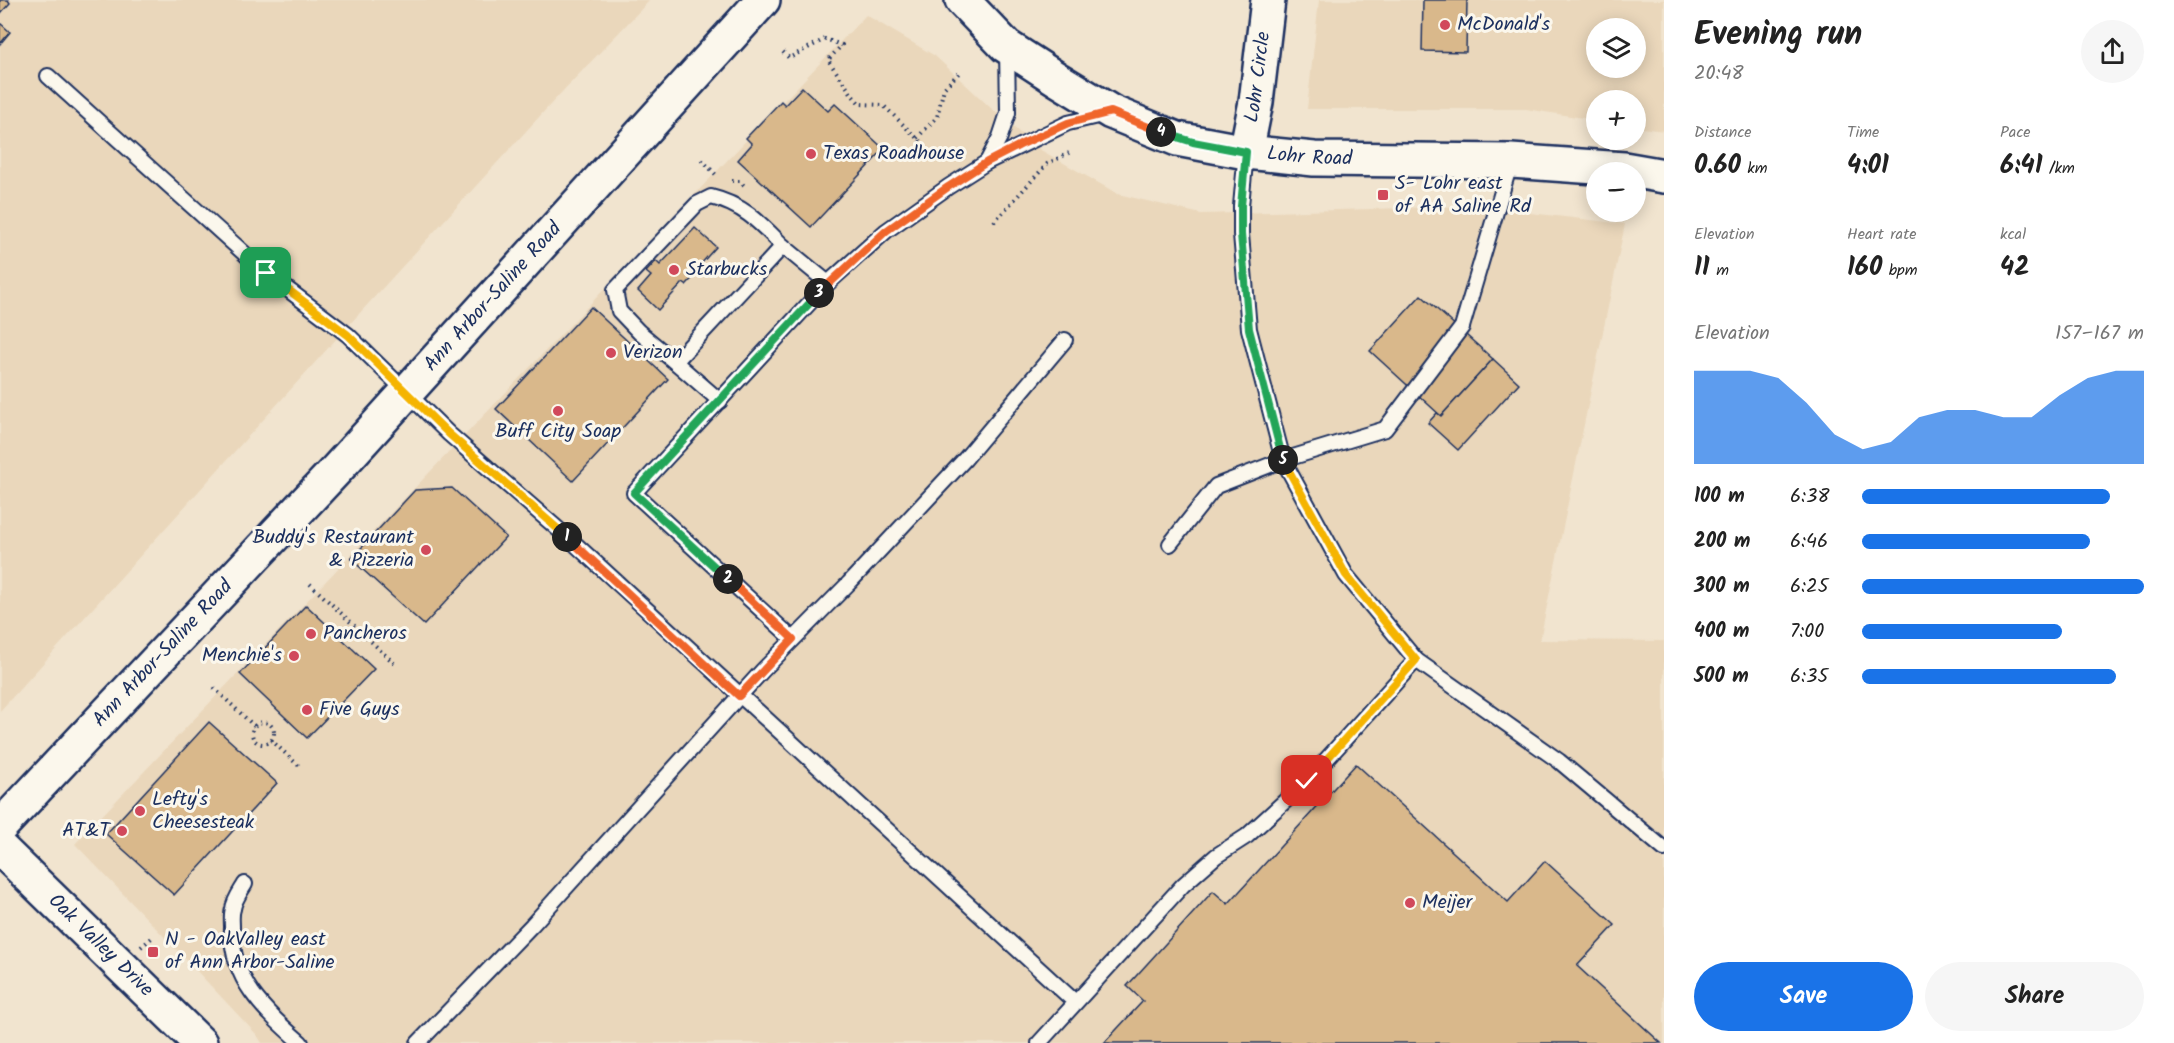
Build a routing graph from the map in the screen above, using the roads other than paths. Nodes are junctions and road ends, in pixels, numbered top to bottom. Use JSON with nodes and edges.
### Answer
{"nodes":[{"id":1,"x":763,"y":0,"type":"edge"},
{"id":2,"x":962,"y":0,"type":"edge"},
{"id":3,"x":1268,"y":0,"type":"edge"},
{"id":4,"x":1006,"y":46,"type":"junction"},
{"id":5,"x":48,"y":76,"type":"dead end"},
{"id":6,"x":1111,"y":112,"type":"junction"},
{"id":7,"x":1246,"y":152,"type":"junction"},
{"id":8,"x":1511,"y":160,"type":"junction"},
{"id":9,"x":987,"y":162,"type":"junction"},
{"id":10,"x":1664,"y":176,"type":"edge"},
{"id":11,"x":783,"y":246,"type":"junction"},
{"id":12,"x":828,"y":284,"type":"junction"},
{"id":13,"x":1065,"y":340,"type":"dead end"},
{"id":14,"x":675,"y":362,"type":"junction"},
{"id":15,"x":405,"y":393,"type":"junction"},
{"id":16,"x":720,"y":400,"type":"junction"},
{"id":17,"x":1283,"y":460,"type":"junction"},
{"id":18,"x":1170,"y":544,"type":"dead end"},
{"id":19,"x":793,"y":639,"type":"junction"},
{"id":20,"x":1416,"y":660,"type":"junction"},
{"id":21,"x":739,"y":696,"type":"junction"},
{"id":22,"x":0,"y":827,"type":"edge"},
{"id":23,"x":0,"y":848,"type":"edge"},
{"id":24,"x":1664,"y":849,"type":"edge"},
{"id":25,"x":245,"y":884,"type":"dead end"},
{"id":26,"x":1075,"y":1002,"type":"junction"},
{"id":27,"x":200,"y":1043,"type":"edge"},
{"id":28,"x":301,"y":1043,"type":"edge"},
{"id":29,"x":418,"y":1043,"type":"edge"},
{"id":30,"x":1039,"y":1043,"type":"edge"}],
"edges":[{"from":1,"to":15,"type":"street","name":"Ann Arbor-Saline Road"},
{"from":2,"to":4,"type":"street","name":"Lohr Road"},
{"from":3,"to":7,"type":"street","name":"Lohr Circle"},
{"from":4,"to":6,"type":"street","name":"Lohr Road"},
{"from":4,"to":9,"type":"lane"},
{"from":5,"to":15,"type":"lane"},
{"from":6,"to":7,"type":"street","name":"Lohr Road"},
{"from":6,"to":9,"type":"lane"},
{"from":7,"to":8,"type":"street","name":"Lohr Road"},
{"from":7,"to":17,"type":"lane"},
{"from":8,"to":10,"type":"street","name":"Lohr Road"},
{"from":8,"to":17,"type":"lane"},
{"from":9,"to":12,"type":"lane"},
{"from":11,"to":12,"type":"lane"},
{"from":11,"to":14,"type":"lane"},
{"from":11,"to":14,"type":"lane"},
{"from":12,"to":16,"type":"lane"},
{"from":13,"to":19,"type":"lane"},
{"from":14,"to":16,"type":"lane"},
{"from":15,"to":21,"type":"lane"},
{"from":15,"to":22,"type":"street","name":"Ann Arbor-Saline Road"},
{"from":16,"to":19,"type":"lane"},
{"from":17,"to":18,"type":"lane"},
{"from":17,"to":20,"type":"lane"},
{"from":19,"to":21,"type":"lane"},
{"from":20,"to":24,"type":"lane"},
{"from":20,"to":26,"type":"lane"},
{"from":21,"to":26,"type":"lane"},
{"from":21,"to":29,"type":"lane"},
{"from":23,"to":27,"type":"street","name":"Oak Valley Drive"},
{"from":25,"to":28,"type":"lane"},
{"from":26,"to":30,"type":"lane"}]}
